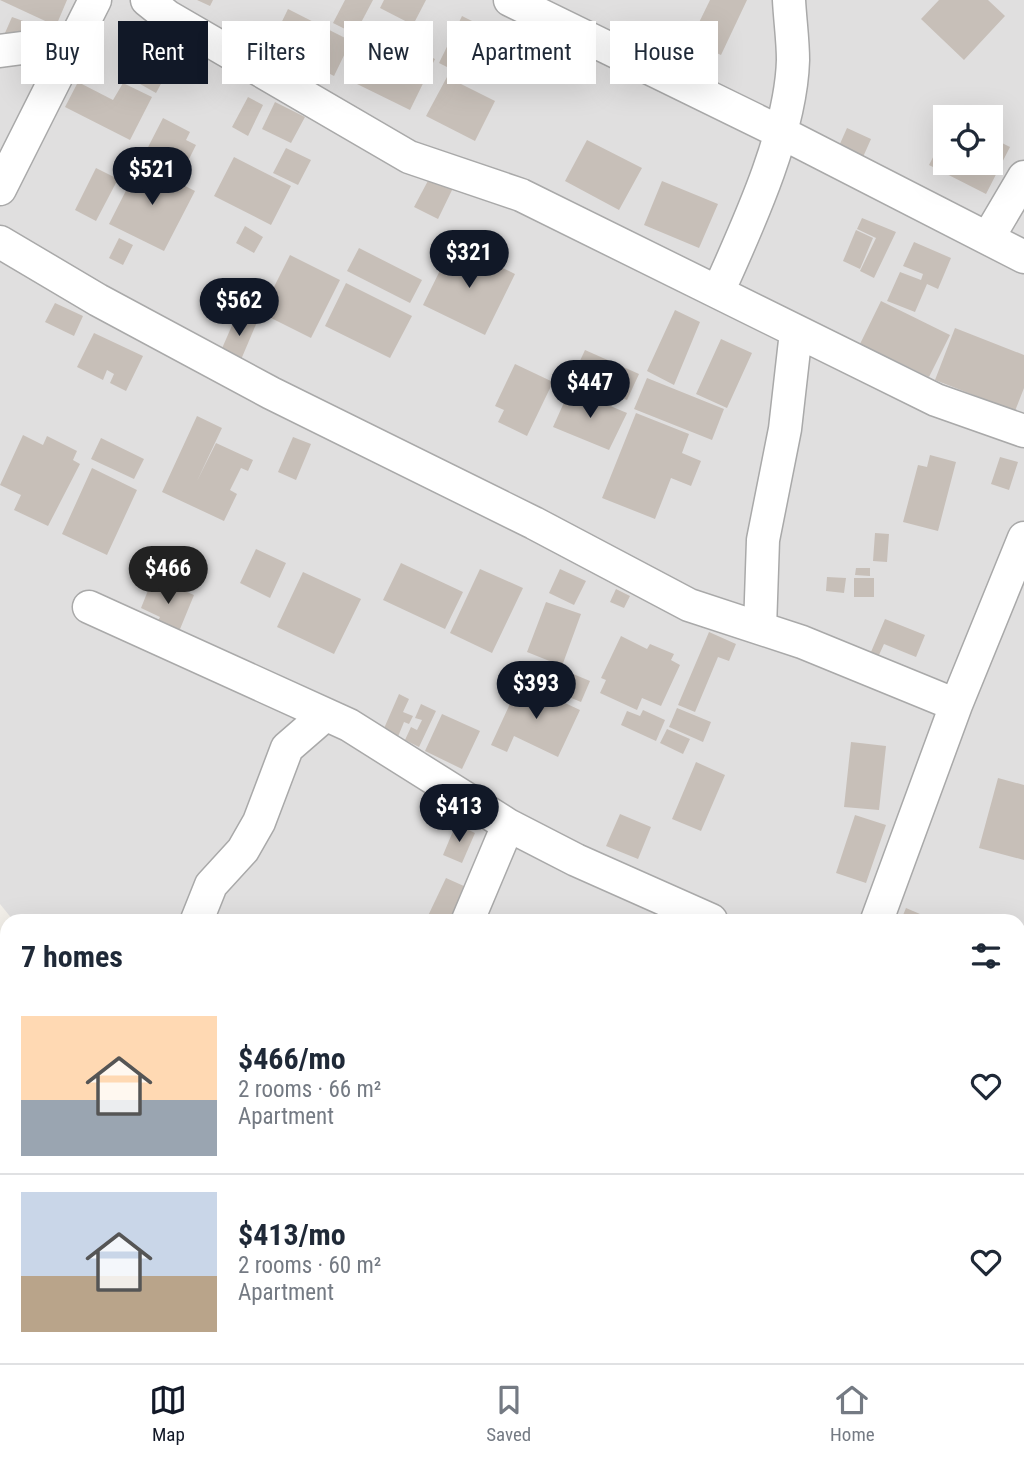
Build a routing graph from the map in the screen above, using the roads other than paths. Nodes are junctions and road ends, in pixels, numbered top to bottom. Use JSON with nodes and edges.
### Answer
{"nodes":[{"id":1,"x":95,"y":0,"type":"edge"},
{"id":2,"x":148,"y":0,"type":"edge"},
{"id":3,"x":510,"y":0,"type":"edge"},
{"id":4,"x":789,"y":0,"type":"edge"},
{"id":5,"x":85,"y":21,"type":"edge"},
{"id":6,"x":21,"y":48,"type":"edge"},
{"id":7,"x":0,"y":51,"type":"edge"},
{"id":8,"x":54,"y":84,"type":"edge"},
{"id":9,"x":780,"y":132,"type":"junction"},
{"id":10,"x":1024,"y":177,"type":"edge"},
{"id":11,"x":0,"y":189,"type":"edge"},
{"id":12,"x":988,"y":238,"type":"junction"},
{"id":13,"x":0,"y":242,"type":"edge"},
{"id":14,"x":1024,"y":257,"type":"edge"},
{"id":15,"x":718,"y":292,"type":"junction"},
{"id":16,"x":796,"y":332,"type":"junction"},
{"id":17,"x":1024,"y":430,"type":"edge"},
{"id":18,"x":1024,"y":538,"type":"edge"},
{"id":19,"x":89,"y":607,"type":"dead end"},
{"id":20,"x":761,"y":628,"type":"junction"},
{"id":21,"x":956,"y":705,"type":"junction"},
{"id":22,"x":326,"y":715,"type":"junction"},
{"id":23,"x":508,"y":825,"type":"junction"},
{"id":24,"x":199,"y":914,"type":"edge"},
{"id":25,"x":471,"y":914,"type":"edge"},
{"id":26,"x":698,"y":914,"type":"edge"},
{"id":27,"x":879,"y":914,"type":"edge"}],
"edges":[{"from":1,"to":5,"type":"street"},
{"from":2,"to":15,"type":"street"},
{"from":3,"to":9,"type":"street"},
{"from":4,"to":9,"type":"street"},
{"from":6,"to":7,"type":"street"},
{"from":8,"to":11,"type":"street"},
{"from":9,"to":12,"type":"street"},
{"from":9,"to":15,"type":"street"},
{"from":10,"to":12,"type":"street"},
{"from":12,"to":14,"type":"street"},
{"from":13,"to":20,"type":"street"},
{"from":15,"to":16,"type":"street"},
{"from":16,"to":17,"type":"street"},
{"from":16,"to":20,"type":"street"},
{"from":18,"to":21,"type":"street"},
{"from":19,"to":22,"type":"street"},
{"from":20,"to":21,"type":"street"},
{"from":21,"to":27,"type":"street"},
{"from":22,"to":23,"type":"street"},
{"from":22,"to":24,"type":"street"},
{"from":23,"to":25,"type":"street"},
{"from":23,"to":26,"type":"street"}]}
